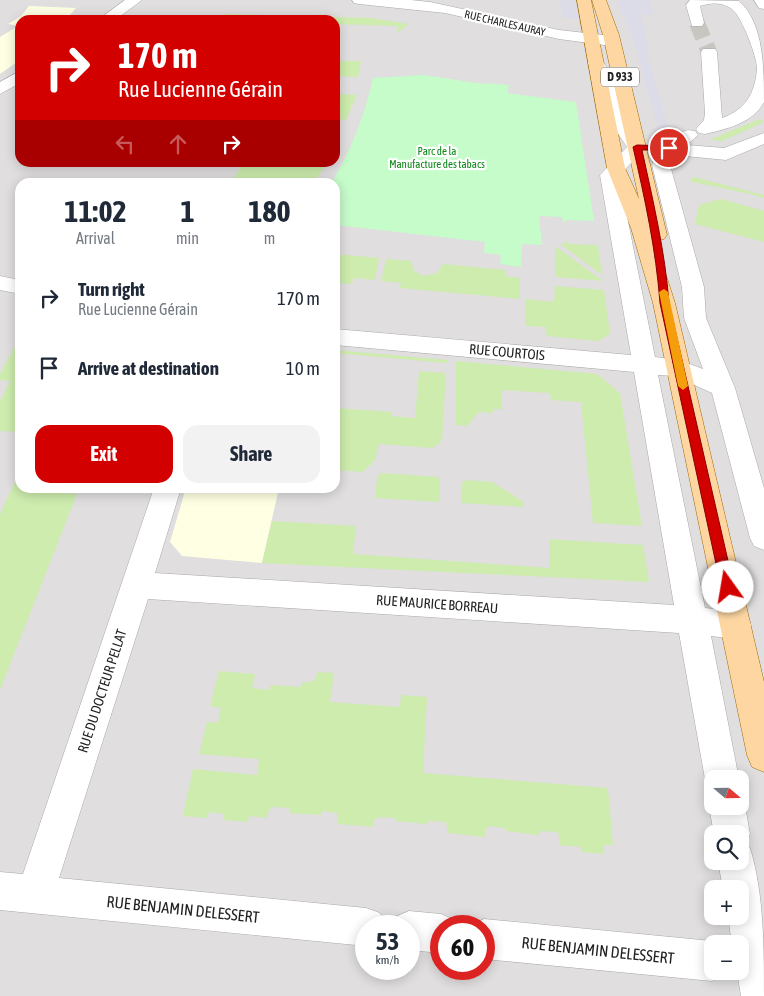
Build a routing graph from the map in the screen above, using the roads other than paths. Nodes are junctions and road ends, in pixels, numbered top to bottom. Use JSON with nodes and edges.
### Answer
{"nodes":[{"id":1,"x":135,"y":0,"type":"edge"},
{"id":2,"x":359,"y":0,"type":"edge"},
{"id":3,"x":584,"y":0,"type":"edge"},
{"id":4,"x":599,"y":0,"type":"edge"},
{"id":5,"x":705,"y":0,"type":"edge"},
{"id":6,"x":717,"y":0,"type":"edge"},
{"id":7,"x":761,"y":0,"type":"edge"},
{"id":8,"x":407,"y":2,"type":"edge"},
{"id":9,"x":764,"y":5,"type":"edge"},
{"id":10,"x":112,"y":15,"type":"edge"},
{"id":11,"x":697,"y":23,"type":"tunnel mouth"},
{"id":12,"x":592,"y":40,"type":"junction"},
{"id":13,"x":612,"y":41,"type":"junction"},
{"id":14,"x":709,"y":52,"type":"tunnel mouth"},
{"id":15,"x":596,"y":63,"type":"junction"},
{"id":16,"x":764,"y":66,"type":"edge"},
{"id":17,"x":764,"y":70,"type":"edge"},
{"id":18,"x":15,"y":79,"type":"edge"},
{"id":19,"x":0,"y":89,"type":"edge"},
{"id":20,"x":689,"y":136,"type":"dead end"},
{"id":21,"x":764,"y":138,"type":"edge"},
{"id":22,"x":637,"y":147,"type":"junction"},
{"id":23,"x":669,"y":148,"type":"junction"},
{"id":24,"x":616,"y":168,"type":"junction"},
{"id":25,"x":0,"y":283,"type":"edge"},
{"id":26,"x":15,"y":286,"type":"edge"},
{"id":27,"x":664,"y":303,"type":"junction"},
{"id":28,"x":340,"y":337,"type":"edge"},
{"id":29,"x":645,"y":365,"type":"junction"},
{"id":30,"x":679,"y":368,"type":"junction"},
{"id":31,"x":723,"y":388,"type":"junction"},
{"id":32,"x":165,"y":493,"type":"edge"},
{"id":33,"x":764,"y":538,"type":"edge"},
{"id":34,"x":137,"y":585,"type":"junction"},
{"id":35,"x":693,"y":622,"type":"junction"},
{"id":36,"x":736,"y":626,"type":"junction"},
{"id":37,"x":764,"y":755,"type":"edge"},
{"id":38,"x":720,"y":770,"type":"edge"},
{"id":39,"x":738,"y":870,"type":"edge"},
{"id":40,"x":18,"y":893,"type":"edge"},
{"id":41,"x":355,"y":926,"type":"edge"},
{"id":42,"x":495,"y":940,"type":"edge"},
{"id":43,"x":704,"y":960,"type":"edge"},
{"id":44,"x":755,"y":973,"type":"edge"}],
"edges":[{"from":1,"to":10,"type":"street"},
{"from":2,"to":8,"type":"street","name":"RUE CHARLES AURAY"},
{"from":3,"to":12,"type":"main road","number":"D 933"},
{"from":4,"to":13,"type":"main road","number":"D 933"},
{"from":5,"to":11,"type":"street"},
{"from":6,"to":16,"type":"street"},
{"from":7,"to":9,"type":"street"},
{"from":8,"to":12,"type":"street","name":"RUE CHARLES AURAY"},
{"from":12,"to":13,"type":"street","name":"RUE CHARLES AURAY"},
{"from":12,"to":15,"type":"main road","number":"D 933"},
{"from":13,"to":22,"type":"main road","number":"D 933"},
{"from":14,"to":17,"type":"street"},
{"from":15,"to":22,"type":"street"},
{"from":15,"to":24,"type":"main road","number":"D 933"},
{"from":18,"to":19,"type":"street"},
{"from":20,"to":23,"type":"street"},
{"from":21,"to":23,"type":"street"},
{"from":22,"to":23,"type":"street"},
{"from":22,"to":24,"type":"street"},
{"from":22,"to":27,"type":"main road","number":"D 933"},
{"from":23,"to":31,"type":"street"},
{"from":24,"to":27,"type":"main road","number":"D 933"},
{"from":24,"to":29,"type":"street"},
{"from":25,"to":26,"type":"street"},
{"from":27,"to":30,"type":"main road","number":"D 933"},
{"from":28,"to":29,"type":"street","name":"RUE COURTOIS"},
{"from":29,"to":30,"type":"street","name":"RUE COURTOIS"},
{"from":29,"to":35,"type":"street"},
{"from":30,"to":31,"type":"street","name":"RUE COURTOIS"},
{"from":30,"to":36,"type":"main road","number":"D 933"},
{"from":31,"to":33,"type":"street"},
{"from":32,"to":34,"type":"street","name":"RUE DU DOCTEUR PELLAT"},
{"from":34,"to":35,"type":"street","name":"RUE MAURICE BORREAU"},
{"from":34,"to":40,"type":"street","name":"RUE DU DOCTEUR PELLAT"},
{"from":35,"to":36,"type":"street","name":"RUE MAURICE BORREAU"},
{"from":35,"to":38,"type":"street"},
{"from":36,"to":37,"type":"main road","number":"D 933"},
{"from":39,"to":44,"type":"street"},
{"from":40,"to":41,"type":"street","name":"RUE BENJAMIN DELESSERT"},
{"from":42,"to":43,"type":"street","name":"RUE BENJAMIN DELESSERT"}]}
